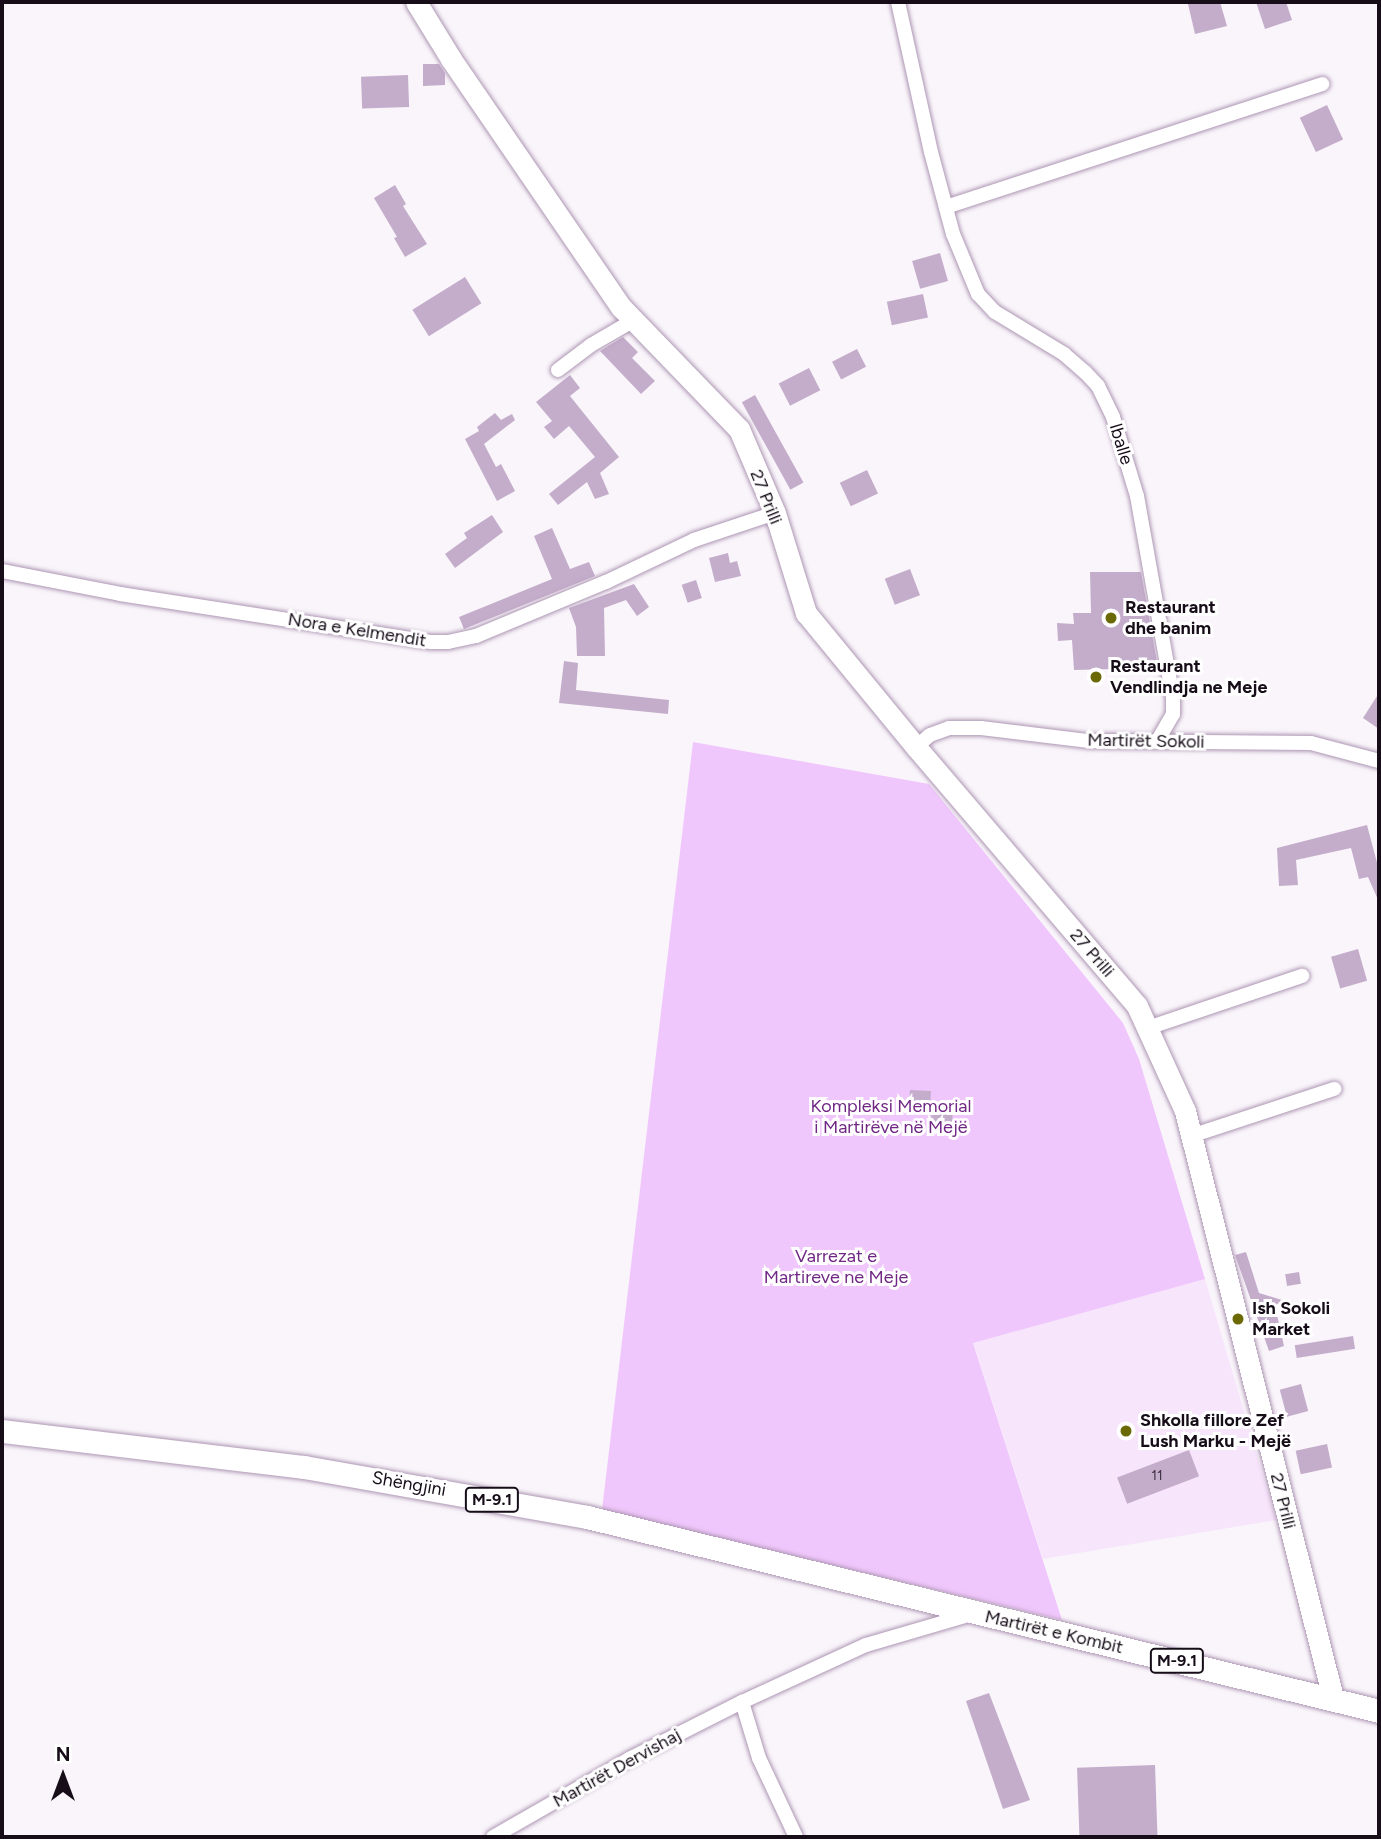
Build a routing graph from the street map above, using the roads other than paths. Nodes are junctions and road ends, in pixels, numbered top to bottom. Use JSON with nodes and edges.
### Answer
{"nodes":[{"id":1,"x":416,"y":2,"type":"edge"},
{"id":2,"x":898,"y":2,"type":"edge"},
{"id":3,"x":1322,"y":84,"type":"dead end"},
{"id":4,"x":946,"y":206,"type":"junction"},
{"id":5,"x":634,"y":320,"type":"junction"},
{"id":6,"x":558,"y":370,"type":"dead end"},
{"id":7,"x":775,"y":513,"type":"junction"},
{"id":8,"x":2,"y":571,"type":"edge"},
{"id":9,"x":1157,"y":742,"type":"junction"},
{"id":10,"x":916,"y":747,"type":"junction"},
{"id":11,"x":1379,"y":761,"type":"edge"},
{"id":12,"x":1302,"y":976,"type":"dead end"},
{"id":13,"x":1148,"y":1028,"type":"junction"},
{"id":14,"x":1334,"y":1089,"type":"dead end"},
{"id":15,"x":1191,"y":1136,"type":"junction"},
{"id":16,"x":2,"y":1431,"type":"edge"},
{"id":17,"x":974,"y":1614,"type":"junction"},
{"id":18,"x":1333,"y":1698,"type":"junction"},
{"id":19,"x":742,"y":1702,"type":"junction"},
{"id":20,"x":1379,"y":1710,"type":"edge"},
{"id":21,"x":493,"y":1837,"type":"edge"},
{"id":22,"x":796,"y":1837,"type":"edge"}],
"edges":[{"from":1,"to":5,"type":"street","name":"27 Prilli"},
{"from":2,"to":4,"type":"street","name":"Iballe"},
{"from":3,"to":4,"type":"street"},
{"from":4,"to":9,"type":"street","name":"Iballe"},
{"from":5,"to":6,"type":"street"},
{"from":5,"to":7,"type":"street","name":"27 Prilli"},
{"from":7,"to":8,"type":"street","name":"Nora e Kelmendit"},
{"from":7,"to":10,"type":"street","name":"27 Prilli"},
{"from":9,"to":10,"type":"street","name":"Martirët Sokoli"},
{"from":9,"to":11,"type":"street","name":"Martirët Sokoli"},
{"from":10,"to":13,"type":"street","name":"27 Prilli"},
{"from":12,"to":13,"type":"street"},
{"from":13,"to":15,"type":"street","name":"27 Prilli"},
{"from":14,"to":15,"type":"street"},
{"from":15,"to":18,"type":"street","name":"27 Prilli"},
{"from":16,"to":17,"type":"main road","name":"Shëngjini","number":"M-9.1"},
{"from":17,"to":18,"type":"main road","name":"Martirët e Kombit","number":"M-9.1"},
{"from":17,"to":19,"type":"street","name":"Martirët Dervishaj"},
{"from":18,"to":20,"type":"main road","name":"Martirët e Kombit","number":"M-9.1"},
{"from":19,"to":21,"type":"street","name":"Martirët Dervishaj"},
{"from":19,"to":22,"type":"street"}]}
